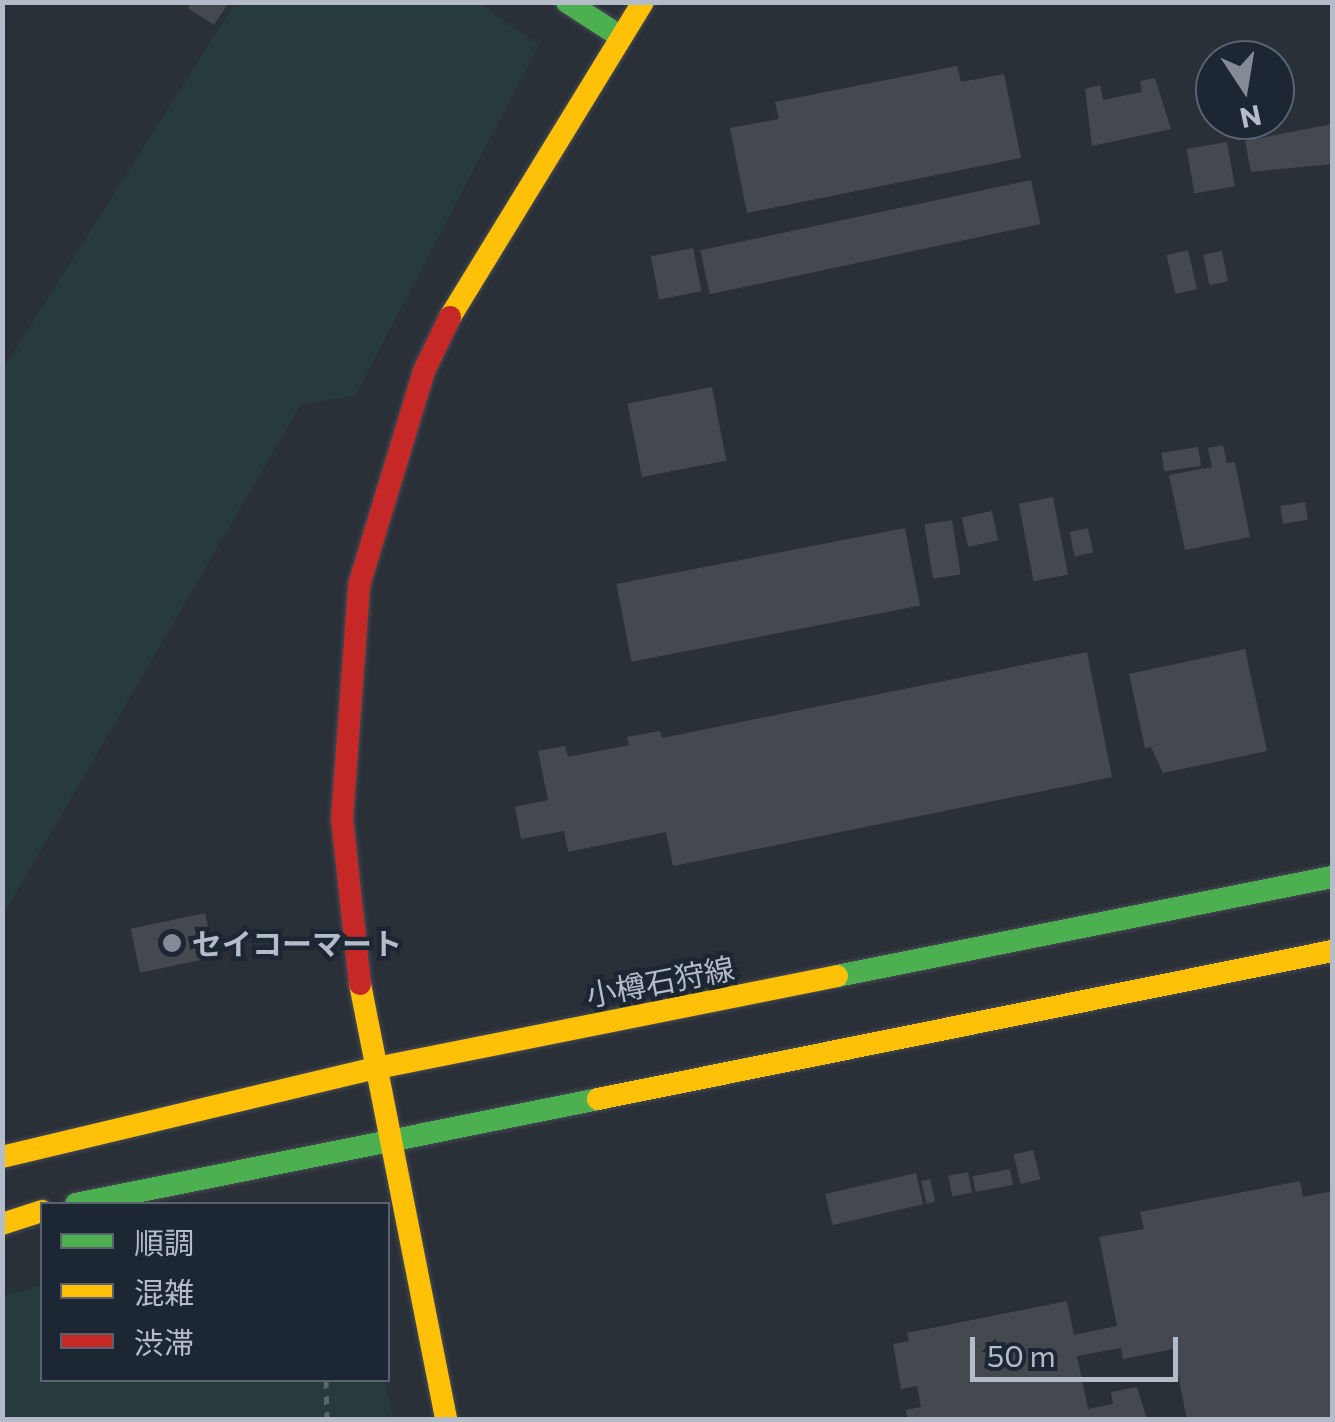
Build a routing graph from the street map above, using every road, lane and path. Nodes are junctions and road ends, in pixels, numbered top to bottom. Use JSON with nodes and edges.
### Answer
{"nodes":[{"id":1,"x":567,"y":2,"type":"edge"},
{"id":2,"x":643,"y":2,"type":"edge"},
{"id":3,"x":621,"y":37,"type":"junction"},
{"id":4,"x":1332,"y":877,"type":"edge"},
{"id":5,"x":1332,"y":951,"type":"edge"},
{"id":6,"x":377,"y":1068,"type":"junction"},
{"id":7,"x":393,"y":1139,"type":"junction"},
{"id":8,"x":2,"y":1157,"type":"edge"},
{"id":9,"x":86,"y":1202,"type":"edge"},
{"id":10,"x":40,"y":1213,"type":"edge"},
{"id":11,"x":2,"y":1224,"type":"edge"},
{"id":12,"x":326,"y":1382,"type":"edge"},
{"id":13,"x":327,"y":1420,"type":"edge"},
{"id":14,"x":446,"y":1420,"type":"edge"}],
"edges":[{"from":1,"to":3,"type":"main road"},
{"from":2,"to":3,"type":"main road"},
{"from":3,"to":6,"type":"main road"},
{"from":4,"to":6,"type":"main road","name":"小樽石狩線"},
{"from":5,"to":7,"type":"main road"},
{"from":6,"to":7,"type":"main road"},
{"from":6,"to":8,"type":"main road","name":"小樽石狩線"},
{"from":7,"to":9,"type":"main road"},
{"from":7,"to":14,"type":"main road"},
{"from":10,"to":11,"type":"main road"},
{"from":12,"to":13,"type":"path"}]}
